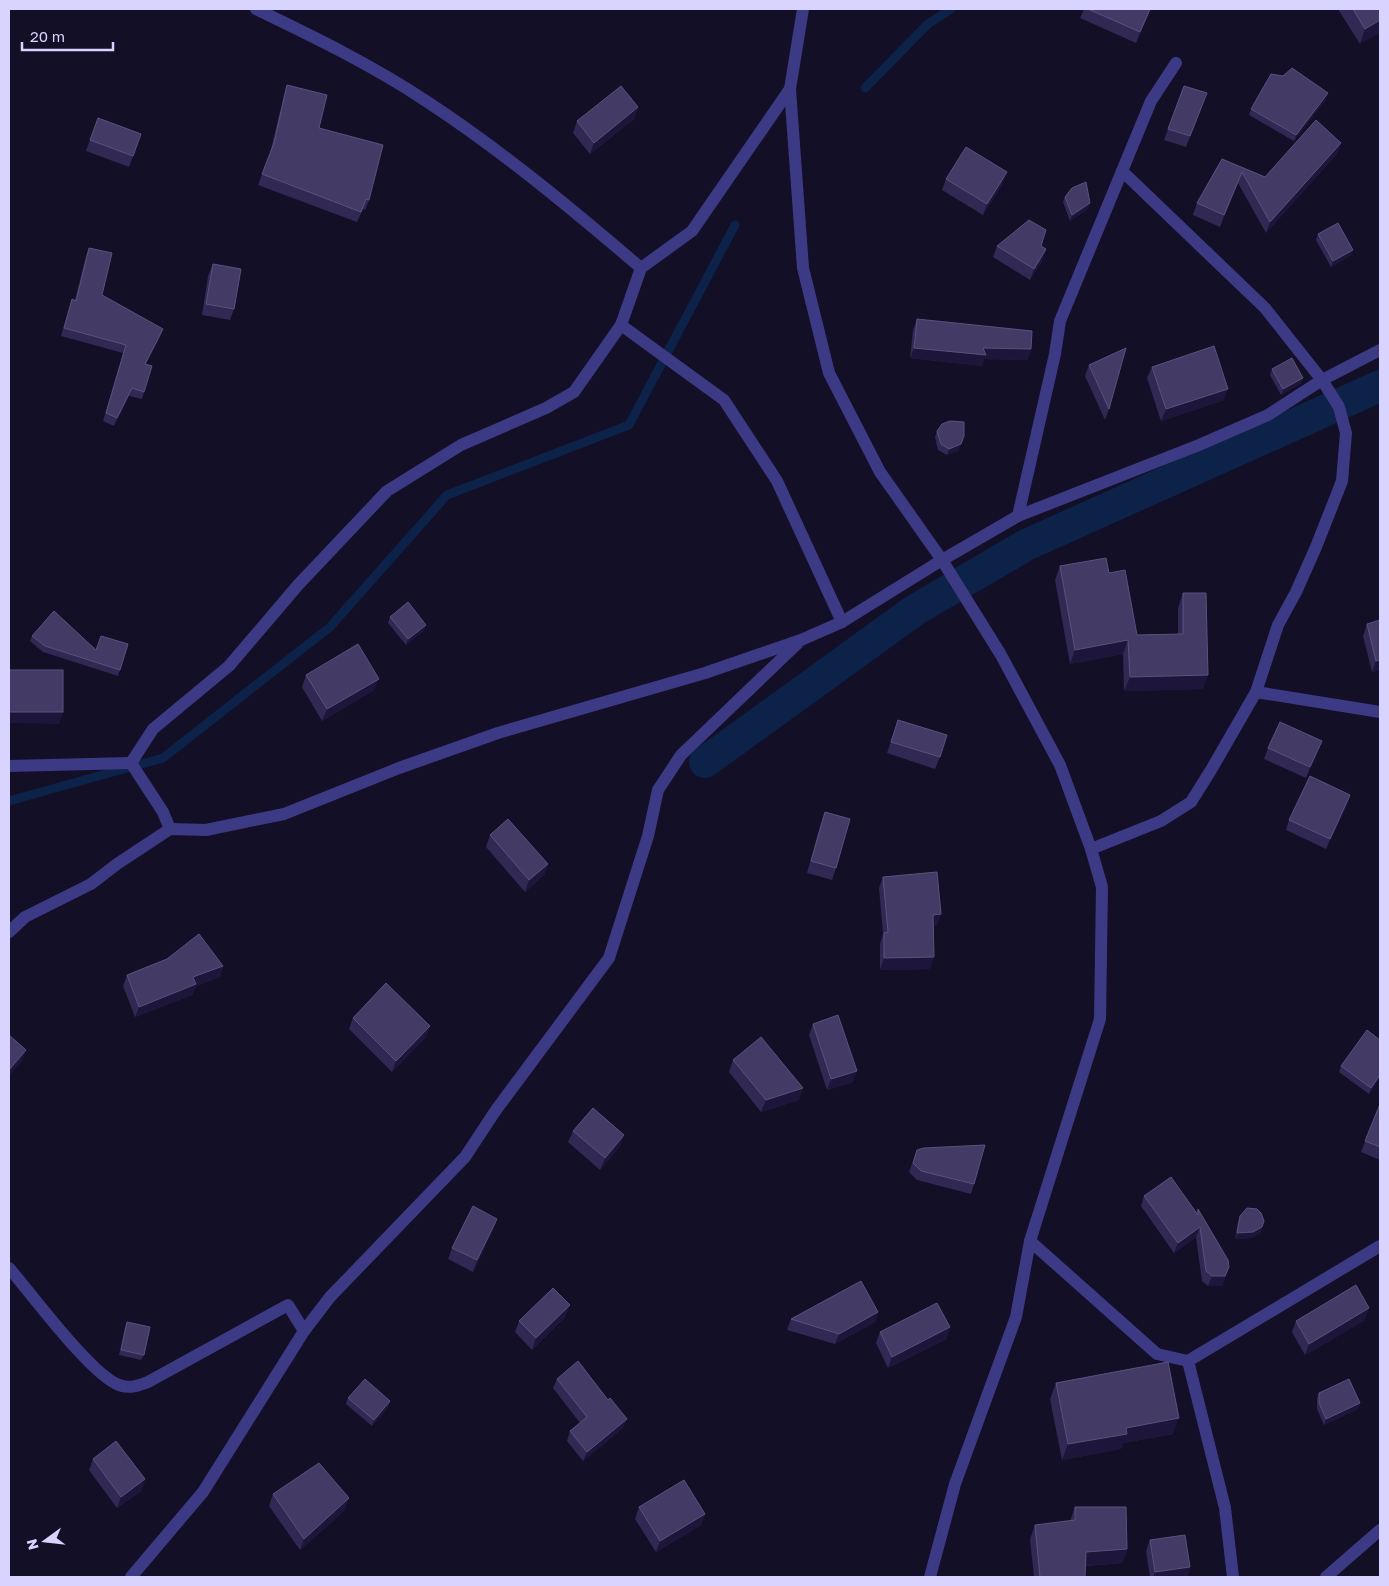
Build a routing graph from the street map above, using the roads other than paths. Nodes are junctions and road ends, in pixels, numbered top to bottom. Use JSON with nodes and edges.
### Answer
{"nodes":[{"id":1,"x":256,"y":9,"type":"edge"},
{"id":2,"x":803,"y":9,"type":"edge"},
{"id":3,"x":1176,"y":63,"type":"dead end"},
{"id":4,"x":790,"y":88,"type":"junction"},
{"id":5,"x":1122,"y":171,"type":"junction"},
{"id":6,"x":641,"y":268,"type":"junction"},
{"id":7,"x":621,"y":325,"type":"junction"},
{"id":8,"x":1380,"y":350,"type":"edge"},
{"id":9,"x":1322,"y":380,"type":"junction"},
{"id":10,"x":1018,"y":516,"type":"junction"},
{"id":11,"x":942,"y":560,"type":"junction"},
{"id":12,"x":842,"y":622,"type":"junction"},
{"id":13,"x":801,"y":640,"type":"junction"},
{"id":14,"x":1256,"y":692,"type":"junction"},
{"id":15,"x":1380,"y":712,"type":"edge"},
{"id":16,"x":131,"y":763,"type":"junction"},
{"id":17,"x":9,"y":766,"type":"edge"},
{"id":18,"x":170,"y":829,"type":"junction"},
{"id":19,"x":1091,"y":850,"type":"junction"},
{"id":20,"x":9,"y":932,"type":"edge"},
{"id":21,"x":1030,"y":1241,"type":"junction"},
{"id":22,"x":1380,"y":1246,"type":"edge"},
{"id":23,"x":9,"y":1268,"type":"edge"},
{"id":24,"x":304,"y":1331,"type":"junction"},
{"id":25,"x":1188,"y":1361,"type":"junction"},
{"id":26,"x":1380,"y":1530,"type":"edge"},
{"id":27,"x":131,"y":1577,"type":"edge"},
{"id":28,"x":930,"y":1577,"type":"edge"},
{"id":29,"x":1233,"y":1577,"type":"edge"},
{"id":30,"x":1326,"y":1577,"type":"edge"}],
"edges":[{"from":1,"to":6,"type":"street"},
{"from":2,"to":4,"type":"street"},
{"from":3,"to":5,"type":"street"},
{"from":4,"to":6,"type":"street"},
{"from":4,"to":11,"type":"street"},
{"from":5,"to":9,"type":"street"},
{"from":5,"to":10,"type":"street"},
{"from":6,"to":7,"type":"street"},
{"from":7,"to":12,"type":"street"},
{"from":7,"to":16,"type":"street"},
{"from":8,"to":9,"type":"street"},
{"from":9,"to":10,"type":"street"},
{"from":9,"to":14,"type":"street"},
{"from":10,"to":11,"type":"street"},
{"from":11,"to":12,"type":"street"},
{"from":11,"to":19,"type":"street"},
{"from":12,"to":13,"type":"street"},
{"from":13,"to":18,"type":"street"},
{"from":13,"to":24,"type":"street"},
{"from":14,"to":15,"type":"street"},
{"from":14,"to":19,"type":"street"},
{"from":16,"to":17,"type":"street"},
{"from":16,"to":18,"type":"street"},
{"from":18,"to":20,"type":"street"},
{"from":19,"to":21,"type":"street"},
{"from":21,"to":25,"type":"street"},
{"from":21,"to":28,"type":"street"},
{"from":22,"to":25,"type":"street"},
{"from":23,"to":24,"type":"street"},
{"from":24,"to":27,"type":"street"},
{"from":25,"to":29,"type":"street"},
{"from":26,"to":30,"type":"street"}]}
